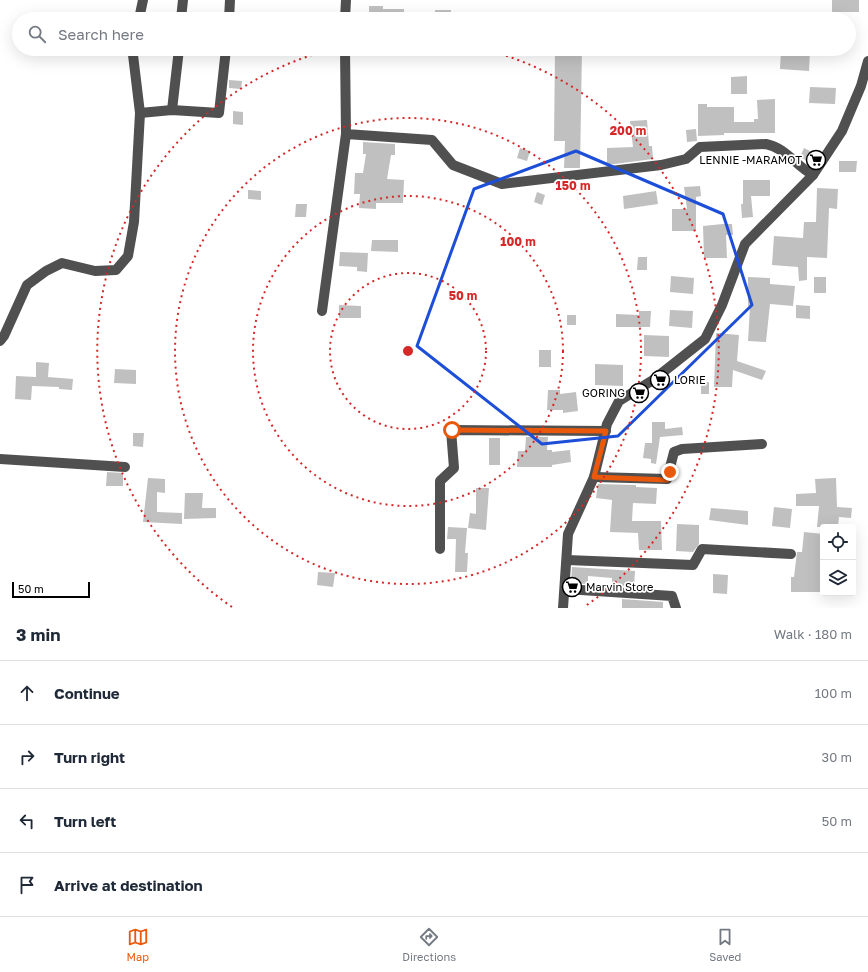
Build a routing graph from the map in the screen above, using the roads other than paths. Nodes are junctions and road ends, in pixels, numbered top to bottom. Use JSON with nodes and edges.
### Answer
{"nodes":[{"id":1,"x":143,"y":0,"type":"edge"},
{"id":2,"x":183,"y":0,"type":"edge"},
{"id":3,"x":230,"y":0,"type":"edge"},
{"id":4,"x":346,"y":0,"type":"edge"},
{"id":5,"x":140,"y":12,"type":"edge"},
{"id":6,"x":182,"y":12,"type":"edge"},
{"id":7,"x":229,"y":12,"type":"edge"},
{"id":8,"x":345,"y":12,"type":"edge"},
{"id":9,"x":133,"y":56,"type":"edge"},
{"id":10,"x":177,"y":56,"type":"edge"},
{"id":11,"x":225,"y":56,"type":"edge"},
{"id":12,"x":345,"y":56,"type":"edge"},
{"id":13,"x":868,"y":61,"type":"edge"},
{"id":14,"x":864,"y":87,"type":"edge"},
{"id":15,"x":172,"y":110,"type":"junction"},
{"id":16,"x":140,"y":113,"type":"junction"},
{"id":17,"x":346,"y":134,"type":"junction"},
{"id":18,"x":813,"y":176,"type":"junction"},
{"id":19,"x":322,"y":311,"type":"dead end"},
{"id":20,"x":0,"y":341,"type":"edge"},
{"id":21,"x":606,"y":431,"type":"junction"},
{"id":22,"x":762,"y":444,"type":"dead end"},
{"id":23,"x":0,"y":459,"type":"edge"},
{"id":24,"x":125,"y":467,"type":"dead end"},
{"id":25,"x":594,"y":477,"type":"junction"},
{"id":26,"x":440,"y":549,"type":"dead end"},
{"id":27,"x":791,"y":554,"type":"dead end"},
{"id":28,"x":567,"y":560,"type":"junction"},
{"id":29,"x":566,"y":590,"type":"junction"},
{"id":30,"x":563,"y":608,"type":"edge"},
{"id":31,"x":676,"y":608,"type":"edge"}],
"edges":[{"from":1,"to":5,"type":"street"},
{"from":2,"to":6,"type":"street"},
{"from":3,"to":7,"type":"street"},
{"from":4,"to":8,"type":"street"},
{"from":9,"to":16,"type":"street"},
{"from":10,"to":15,"type":"street"},
{"from":11,"to":15,"type":"street"},
{"from":12,"to":17,"type":"street"},
{"from":13,"to":14,"type":"street"},
{"from":14,"to":18,"type":"street"},
{"from":15,"to":16,"type":"street"},
{"from":16,"to":20,"type":"street"},
{"from":17,"to":18,"type":"street"},
{"from":17,"to":19,"type":"street"},
{"from":18,"to":21,"type":"street"},
{"from":21,"to":25,"type":"street"},
{"from":21,"to":26,"type":"street"},
{"from":22,"to":25,"type":"street"},
{"from":23,"to":24,"type":"street"},
{"from":25,"to":28,"type":"street"},
{"from":27,"to":28,"type":"street"},
{"from":28,"to":29,"type":"street"},
{"from":29,"to":30,"type":"street"},
{"from":29,"to":31,"type":"street"}]}
